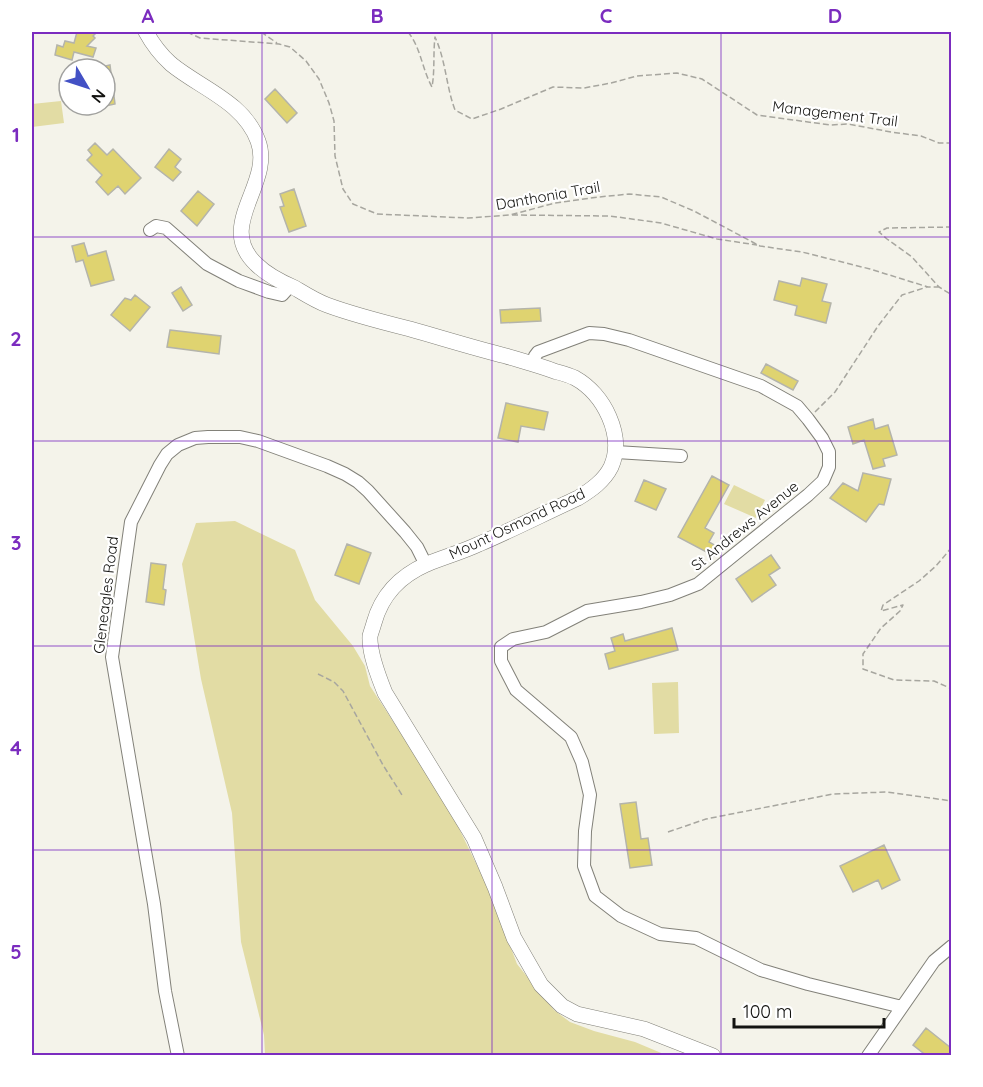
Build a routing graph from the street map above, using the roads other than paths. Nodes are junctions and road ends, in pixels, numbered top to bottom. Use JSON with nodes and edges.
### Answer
{"nodes":[{"id":1,"x":146,"y":32,"type":"edge"},
{"id":2,"x":150,"y":230,"type":"dead end"},
{"id":3,"x":290,"y":286,"type":"junction"},
{"id":4,"x":534,"y":364,"type":"junction"},
{"id":5,"x":616,"y":452,"type":"junction"},
{"id":6,"x":681,"y":456,"type":"dead end"},
{"id":7,"x":426,"y":565,"type":"junction"},
{"id":8,"x":951,"y":946,"type":"edge"},
{"id":9,"x":902,"y":1007,"type":"junction"},
{"id":10,"x":178,"y":1056,"type":"edge"},
{"id":11,"x":713,"y":1056,"type":"edge"},
{"id":12,"x":868,"y":1056,"type":"edge"}],
"edges":[{"from":1,"to":3,"type":"street"},
{"from":2,"to":3,"type":"street"},
{"from":3,"to":4,"type":"street"},
{"from":4,"to":5,"type":"street"},
{"from":4,"to":9,"type":"street","name":"St Andrews Avenue"},
{"from":5,"to":6,"type":"street"},
{"from":5,"to":7,"type":"street","name":"Mount Osmond Road"},
{"from":7,"to":10,"type":"street","name":"Gleneagles Road"},
{"from":7,"to":11,"type":"street","name":"Mount Osmond Road"},
{"from":8,"to":9,"type":"street"},
{"from":9,"to":12,"type":"street"}]}
